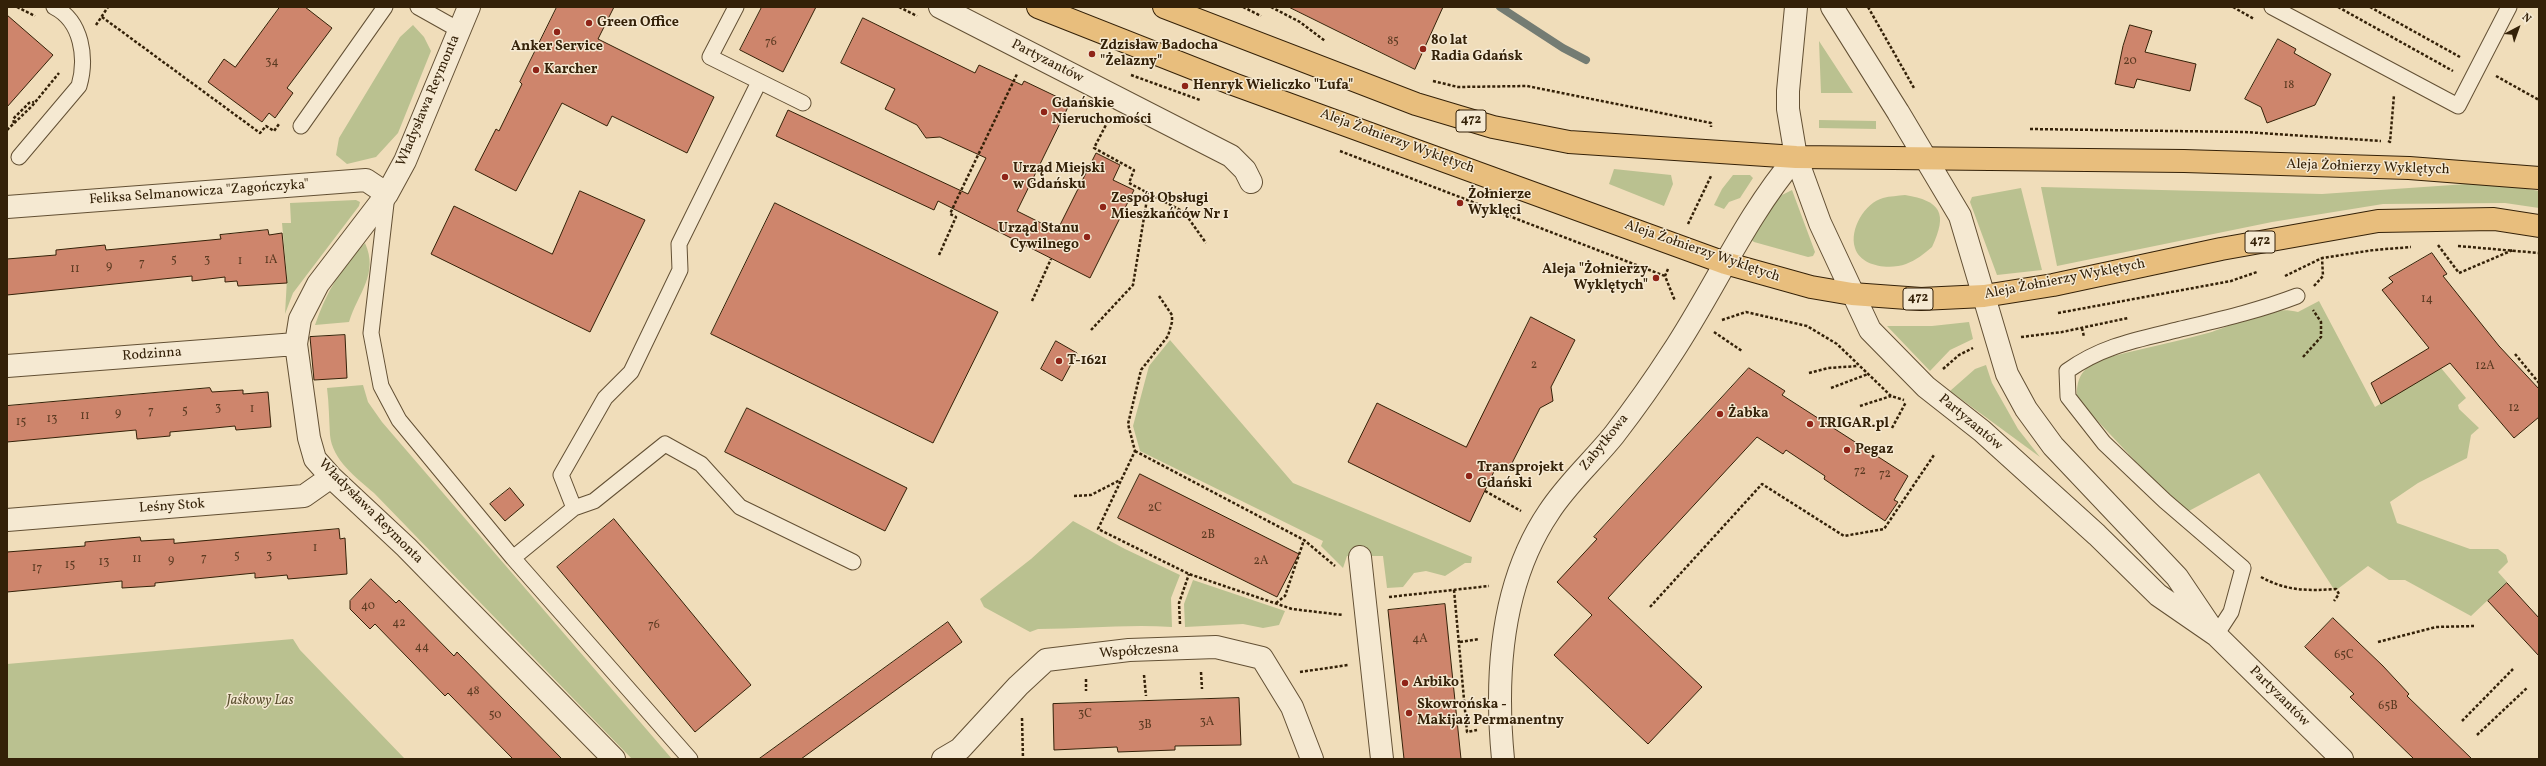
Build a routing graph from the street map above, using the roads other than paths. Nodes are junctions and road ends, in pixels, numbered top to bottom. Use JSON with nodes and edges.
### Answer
{"nodes":[{"id":1,"x":54,"y":7,"type":"edge"},
{"id":2,"x":385,"y":7,"type":"edge"},
{"id":3,"x":418,"y":7,"type":"edge"},
{"id":4,"x":469,"y":7,"type":"edge"},
{"id":5,"x":736,"y":7,"type":"edge"},
{"id":6,"x":940,"y":7,"type":"edge"},
{"id":7,"x":1038,"y":7,"type":"edge"},
{"id":8,"x":1164,"y":7,"type":"edge"},
{"id":9,"x":1796,"y":7,"type":"edge"},
{"id":10,"x":1832,"y":7,"type":"edge"},
{"id":11,"x":2272,"y":7,"type":"edge"},
{"id":12,"x":2509,"y":7,"type":"edge"},
{"id":13,"x":459,"y":30,"type":"junction"},
{"id":14,"x":759,"y":82,"type":"junction"},
{"id":15,"x":803,"y":103,"type":"dead end"},
{"id":16,"x":301,"y":126,"type":"dead end"},
{"id":17,"x":19,"y":157,"type":"dead end"},
{"id":18,"x":1796,"y":157,"type":"junction"},
{"id":19,"x":1927,"y":158,"type":"junction"},
{"id":20,"x":2539,"y":178,"type":"edge"},
{"id":21,"x":1250,"y":182,"type":"dead end"},
{"id":22,"x":387,"y":194,"type":"junction"},
{"id":23,"x":7,"y":207,"type":"edge"},
{"id":24,"x":2539,"y":226,"type":"edge"},
{"id":25,"x":1725,"y":263,"type":"junction"},
{"id":26,"x":1852,"y":294,"type":"junction"},
{"id":27,"x":1984,"y":296,"type":"junction"},
{"id":28,"x":2297,"y":296,"type":"road end"},
{"id":29,"x":296,"y":344,"type":"junction"},
{"id":30,"x":7,"y":366,"type":"edge"},
{"id":31,"x":330,"y":477,"type":"junction"},
{"id":32,"x":574,"y":508,"type":"junction"},
{"id":33,"x":7,"y":520,"type":"edge"},
{"id":34,"x":1360,"y":557,"type":"dead end"},
{"id":35,"x":513,"y":558,"type":"junction"},
{"id":36,"x":853,"y":562,"type":"dead end"},
{"id":37,"x":2216,"y":635,"type":"junction"},
{"id":38,"x":614,"y":759,"type":"edge"},
{"id":39,"x":690,"y":759,"type":"edge"},
{"id":40,"x":944,"y":759,"type":"edge"},
{"id":41,"x":1312,"y":759,"type":"edge"},
{"id":42,"x":1382,"y":759,"type":"edge"},
{"id":43,"x":1503,"y":759,"type":"edge"},
{"id":44,"x":2342,"y":759,"type":"edge"}],
"edges":[{"from":1,"to":17,"type":"lane"},
{"from":2,"to":16,"type":"lane"},
{"from":3,"to":13,"type":"lane"},
{"from":4,"to":13,"type":"street","name":"Władysława Reymonta"},
{"from":5,"to":14,"type":"lane"},
{"from":6,"to":21,"type":"street","name":"Partyzantów"},
{"from":7,"to":25,"type":"main road","name":"Aleja Żołnierzy Wyklętych","number":"472"},
{"from":8,"to":18,"type":"main road","name":"Aleja Żołnierzy Wyklętych","number":"472"},
{"from":9,"to":18,"type":"street","name":"Partyzantów"},
{"from":10,"to":19,"type":"street","name":"Partyzantów"},
{"from":11,"to":12,"type":"lane"},
{"from":13,"to":22,"type":"street","name":"Władysława Reymonta"},
{"from":14,"to":15,"type":"lane"},
{"from":14,"to":32,"type":"lane"},
{"from":18,"to":19,"type":"main road","name":"Aleja Żołnierzy Wyklętych","number":"472"},
{"from":18,"to":25,"type":"street","name":"Zabytkowa"},
{"from":18,"to":26,"type":"street","name":"Partyzantów"},
{"from":19,"to":20,"type":"main road","name":"Aleja Żołnierzy Wyklętych","number":"472"},
{"from":19,"to":27,"type":"street","name":"Partyzantów"},
{"from":22,"to":23,"type":"street","name":"Feliksa Selmanowicza \"Zagończyka\""},
{"from":22,"to":29,"type":"street","name":"Władysława Reymonta"},
{"from":22,"to":35,"type":"lane","name":"Władysława Reymonta"},
{"from":24,"to":27,"type":"main road","name":"Aleja Żołnierzy Wyklętych","number":"472"},
{"from":25,"to":26,"type":"main road","name":"Aleja Żołnierzy Wyklętych","number":"472"},
{"from":25,"to":43,"type":"street","name":"Zabytkowa"},
{"from":26,"to":27,"type":"main road","name":"Aleja Żołnierzy Wyklętych","number":"472"},
{"from":26,"to":37,"type":"street","name":"Partyzantów"},
{"from":27,"to":37,"type":"street","name":"Partyzantów"},
{"from":28,"to":37,"type":"lane"},
{"from":29,"to":30,"type":"street","name":"Rodzinna"},
{"from":29,"to":31,"type":"street","name":"Władysława Reymonta"},
{"from":31,"to":33,"type":"street","name":"Leśny Stok"},
{"from":31,"to":38,"type":"street","name":"Władysława Reymonta"},
{"from":32,"to":35,"type":"lane"},
{"from":32,"to":36,"type":"lane"},
{"from":34,"to":42,"type":"street"},
{"from":35,"to":39,"type":"lane","name":"Władysława Reymonta"},
{"from":37,"to":44,"type":"street","name":"Partyzantów"},
{"from":40,"to":41,"type":"street","name":"Współczesna"}]}
